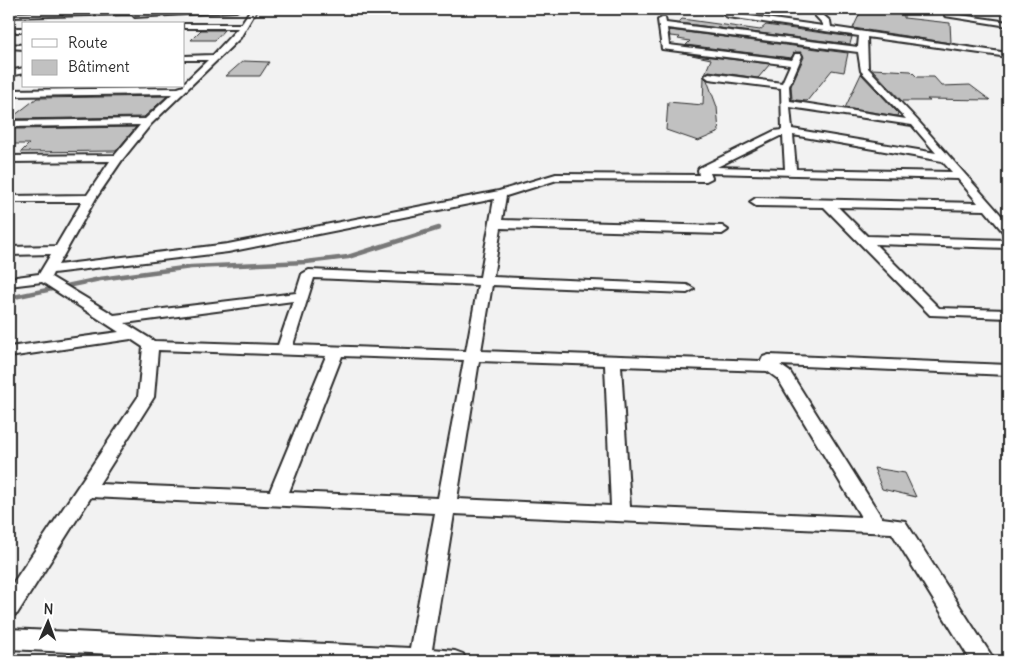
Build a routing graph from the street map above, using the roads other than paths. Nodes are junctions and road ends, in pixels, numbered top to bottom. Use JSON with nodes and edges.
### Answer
{"nodes":[{"id":1,"x":236,"y":9,"type":"edge"},
{"id":2,"x":254,"y":9,"type":"edge"},
{"id":3,"x":812,"y":9,"type":"edge"},
{"id":4,"x":136,"y":14,"type":"edge"},
{"id":5,"x":9,"y":15,"type":"edge"},
{"id":6,"x":728,"y":15,"type":"dead end"},
{"id":7,"x":947,"y":15,"type":"dead end"},
{"id":8,"x":1008,"y":24,"type":"edge"},
{"id":9,"x":185,"y":26,"type":"edge"},
{"id":10,"x":243,"y":26,"type":"junction"},
{"id":11,"x":814,"y":27,"type":"junction"},
{"id":12,"x":826,"y":29,"type":"junction"},
{"id":13,"x":9,"y":30,"type":"edge"},
{"id":14,"x":22,"y":30,"type":"edge"},
{"id":15,"x":863,"y":34,"type":"junction"},
{"id":16,"x":805,"y":43,"type":"junction"},
{"id":17,"x":9,"y":46,"type":"edge"},
{"id":18,"x":22,"y":47,"type":"edge"},
{"id":19,"x":862,"y":50,"type":"junction"},
{"id":20,"x":1005,"y":53,"type":"edge"},
{"id":21,"x":185,"y":58,"type":"edge"},
{"id":22,"x":216,"y":58,"type":"junction"},
{"id":23,"x":794,"y":63,"type":"junction"},
{"id":24,"x":22,"y":71,"type":"edge"},
{"id":25,"x":9,"y":74,"type":"edge"},
{"id":26,"x":709,"y":76,"type":"dead end"},
{"id":27,"x":185,"y":86,"type":"edge"},
{"id":28,"x":785,"y":86,"type":"junction"},
{"id":29,"x":182,"y":88,"type":"edge"},
{"id":30,"x":179,"y":91,"type":"junction"},
{"id":31,"x":9,"y":93,"type":"edge"},
{"id":32,"x":785,"y":103,"type":"junction"},
{"id":33,"x":148,"y":122,"type":"junction"},
{"id":34,"x":915,"y":123,"type":"junction"},
{"id":35,"x":9,"y":124,"type":"edge"},
{"id":36,"x":788,"y":132,"type":"junction"},
{"id":37,"x":118,"y":158,"type":"junction"},
{"id":38,"x":945,"y":158,"type":"junction"},
{"id":39,"x":9,"y":159,"type":"edge"},
{"id":40,"x":703,"y":170,"type":"junction"},
{"id":41,"x":791,"y":172,"type":"junction"},
{"id":42,"x":961,"y":176,"type":"junction"},
{"id":43,"x":501,"y":194,"type":"junction"},
{"id":44,"x":90,"y":198,"type":"junction"},
{"id":45,"x":9,"y":199,"type":"edge"},
{"id":46,"x":756,"y":202,"type":"dead end"},
{"id":47,"x":827,"y":203,"type":"junction"},
{"id":48,"x":988,"y":207,"type":"junction"},
{"id":49,"x":496,"y":224,"type":"junction"},
{"id":50,"x":722,"y":230,"type":"dead end"},
{"id":51,"x":1008,"y":230,"type":"edge"},
{"id":52,"x":863,"y":240,"type":"junction"},
{"id":53,"x":1008,"y":244,"type":"edge"},
{"id":54,"x":59,"y":250,"type":"junction"},
{"id":55,"x":9,"y":251,"type":"edge"},
{"id":56,"x":46,"y":274,"type":"junction"},
{"id":57,"x":486,"y":281,"type":"junction"},
{"id":58,"x":9,"y":282,"type":"edge"},
{"id":59,"x":686,"y":290,"type":"dead end"},
{"id":60,"x":302,"y":296,"type":"junction"},
{"id":61,"x":1008,"y":314,"type":"edge"},
{"id":62,"x":112,"y":320,"type":"junction"},
{"id":63,"x":134,"y":334,"type":"junction"},
{"id":64,"x":151,"y":344,"type":"junction"},
{"id":65,"x":284,"y":349,"type":"junction"},
{"id":66,"x":336,"y":351,"type":"junction"},
{"id":67,"x":9,"y":352,"type":"edge"},
{"id":68,"x":473,"y":356,"type":"junction"},
{"id":69,"x":613,"y":361,"type":"junction"},
{"id":70,"x":771,"y":366,"type":"junction"},
{"id":71,"x":1008,"y":370,"type":"edge"},
{"id":72,"x":86,"y":490,"type":"junction"},
{"id":73,"x":277,"y":498,"type":"junction"},
{"id":74,"x":446,"y":506,"type":"junction"},
{"id":75,"x":621,"y":514,"type":"junction"},
{"id":76,"x":876,"y":526,"type":"junction"},
{"id":77,"x":9,"y":607,"type":"edge"},
{"id":78,"x":9,"y":639,"type":"edge"},
{"id":79,"x":419,"y":660,"type":"junction"},
{"id":80,"x":455,"y":661,"type":"edge"},
{"id":81,"x":984,"y":661,"type":"edge"}],
"edges":[{"from":1,"to":4,"type":"street"},
{"from":2,"to":10,"type":"street"},
{"from":3,"to":12,"type":"street"},
{"from":4,"to":5,"type":"street"},
{"from":6,"to":11,"type":"street"},
{"from":7,"to":8,"type":"street"},
{"from":9,"to":10,"type":"street"},
{"from":10,"to":22,"type":"street"},
{"from":11,"to":12,"type":"street"},
{"from":11,"to":16,"type":"street"},
{"from":12,"to":15,"type":"street"},
{"from":13,"to":14,"type":"street"},
{"from":15,"to":19,"type":"street"},
{"from":15,"to":20,"type":"street"},
{"from":16,"to":19,"type":"street"},
{"from":16,"to":23,"type":"street"},
{"from":16,"to":23,"type":"street"},
{"from":17,"to":18,"type":"street"},
{"from":19,"to":34,"type":"street"},
{"from":21,"to":22,"type":"street"},
{"from":22,"to":27,"type":"street"},
{"from":23,"to":28,"type":"street"},
{"from":24,"to":25,"type":"street"},
{"from":26,"to":28,"type":"street"},
{"from":28,"to":32,"type":"street"},
{"from":29,"to":30,"type":"street"},
{"from":30,"to":31,"type":"street"},
{"from":30,"to":33,"type":"street"},
{"from":32,"to":34,"type":"street"},
{"from":32,"to":36,"type":"street"},
{"from":33,"to":35,"type":"street"},
{"from":33,"to":37,"type":"street"},
{"from":34,"to":38,"type":"street"},
{"from":36,"to":38,"type":"street"},
{"from":36,"to":40,"type":"street"},
{"from":36,"to":41,"type":"street"},
{"from":37,"to":39,"type":"street"},
{"from":37,"to":44,"type":"street"},
{"from":38,"to":42,"type":"street"},
{"from":40,"to":41,"type":"street"},
{"from":40,"to":43,"type":"street"},
{"from":41,"to":42,"type":"street"},
{"from":42,"to":48,"type":"street"},
{"from":43,"to":49,"type":"street"},
{"from":43,"to":56,"type":"street"},
{"from":44,"to":45,"type":"street"},
{"from":44,"to":54,"type":"street"},
{"from":46,"to":47,"type":"street"},
{"from":47,"to":48,"type":"street"},
{"from":47,"to":52,"type":"street"},
{"from":48,"to":51,"type":"street"},
{"from":49,"to":50,"type":"street"},
{"from":49,"to":57,"type":"street"},
{"from":52,"to":53,"type":"street"},
{"from":52,"to":61,"type":"street"},
{"from":54,"to":55,"type":"street"},
{"from":54,"to":56,"type":"street"},
{"from":56,"to":58,"type":"street"},
{"from":56,"to":62,"type":"street"},
{"from":57,"to":59,"type":"street"},
{"from":57,"to":60,"type":"street"},
{"from":57,"to":68,"type":"street"},
{"from":60,"to":62,"type":"street"},
{"from":60,"to":65,"type":"street"},
{"from":62,"to":63,"type":"street"},
{"from":63,"to":64,"type":"street"},
{"from":63,"to":67,"type":"street"},
{"from":64,"to":65,"type":"street"},
{"from":64,"to":72,"type":"street"},
{"from":65,"to":66,"type":"street"},
{"from":66,"to":68,"type":"street"},
{"from":66,"to":73,"type":"street"},
{"from":68,"to":69,"type":"street"},
{"from":68,"to":74,"type":"street"},
{"from":69,"to":70,"type":"street"},
{"from":69,"to":75,"type":"street"},
{"from":70,"to":71,"type":"street"},
{"from":70,"to":76,"type":"street"},
{"from":72,"to":73,"type":"street"},
{"from":72,"to":77,"type":"street"},
{"from":73,"to":74,"type":"street"},
{"from":74,"to":75,"type":"street"},
{"from":74,"to":79,"type":"street"},
{"from":75,"to":76,"type":"street"},
{"from":76,"to":81,"type":"street"},
{"from":78,"to":79,"type":"street"},
{"from":79,"to":80,"type":"street"}]}
